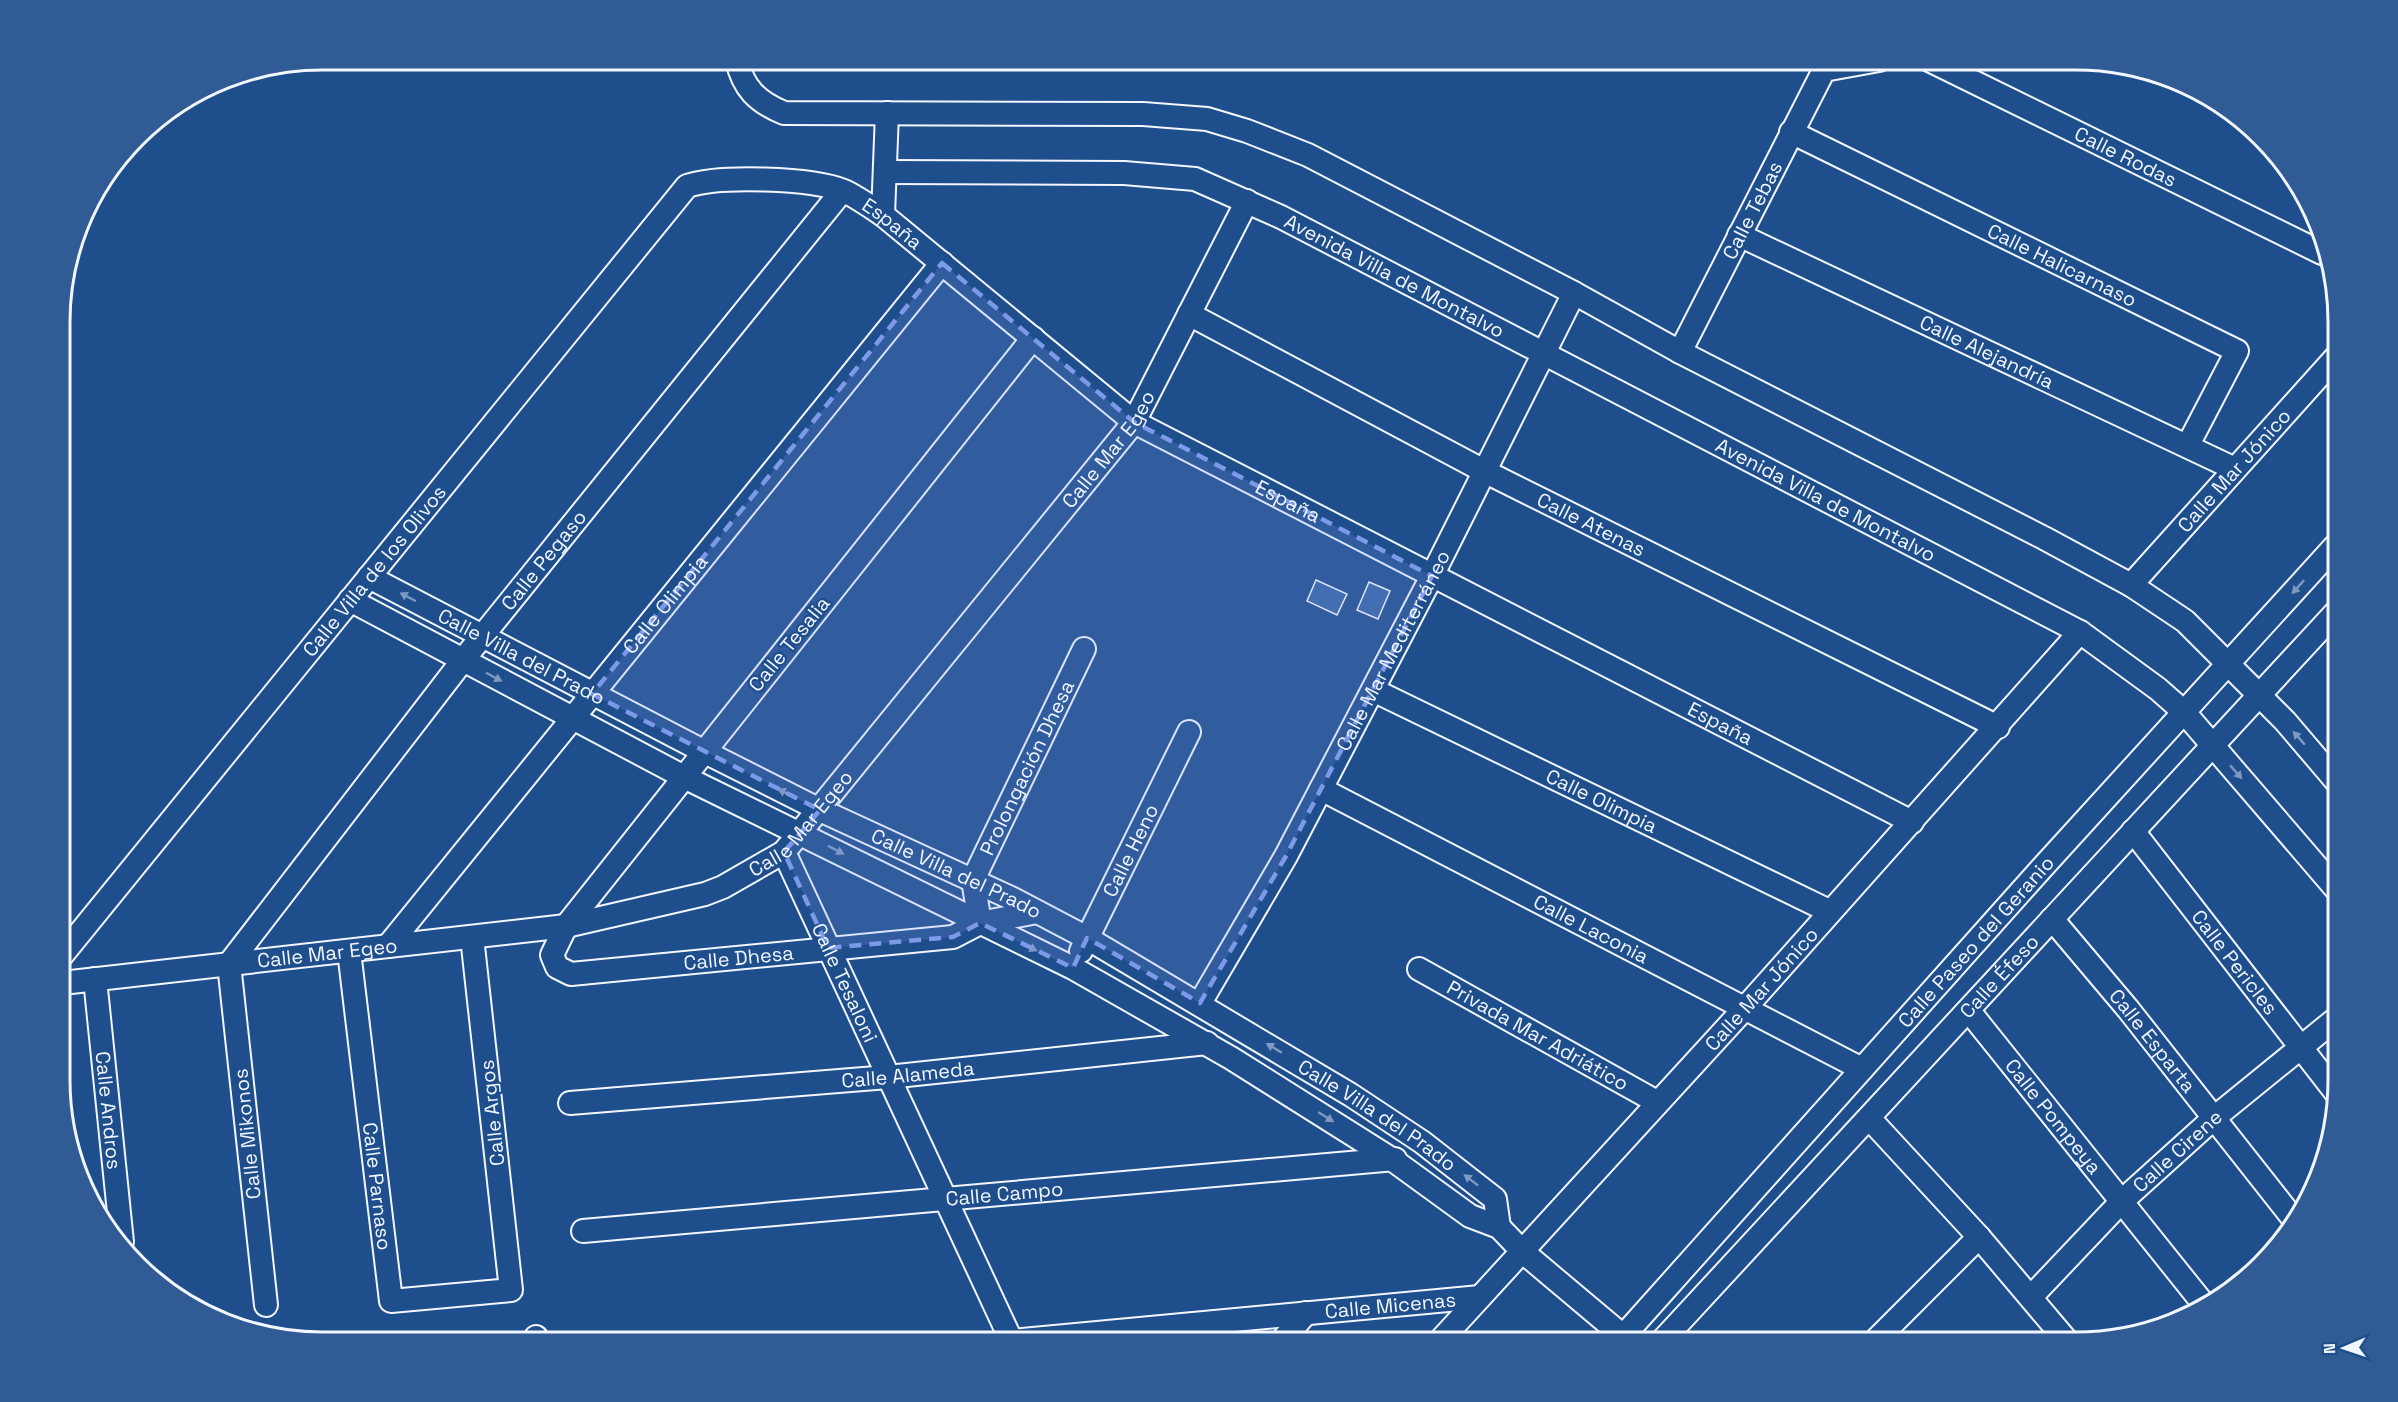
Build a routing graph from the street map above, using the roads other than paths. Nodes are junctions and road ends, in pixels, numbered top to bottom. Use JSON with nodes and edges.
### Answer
{"nodes":[{"id":1,"x":739,"y":70,"type":"edge"},
{"id":2,"x":1824,"y":70,"type":"edge"},
{"id":3,"x":1949,"y":70,"type":"edge"},
{"id":4,"x":887,"y":113,"type":"junction"},
{"id":5,"x":1791,"y":132,"type":"junction"},
{"id":6,"x":885,"y":172,"type":"junction"},
{"id":7,"x":687,"y":186,"type":"joint"},
{"id":8,"x":843,"y":191,"type":"junction"},
{"id":9,"x":1247,"y":201,"type":"junction"},
{"id":10,"x":884,"y":215,"type":"junction"},
{"id":11,"x":1739,"y":235,"type":"junction"},
{"id":12,"x":2317,"y":250,"type":"edge"},
{"id":13,"x":942,"y":263,"type":"junction"},
{"id":14,"x":1574,"y":293,"type":"junction"},
{"id":15,"x":1189,"y":314,"type":"junction"},
{"id":16,"x":1033,"y":338,"type":"junction"},
{"id":17,"x":1543,"y":352,"type":"junction"},
{"id":18,"x":1680,"y":352,"type":"junction"},
{"id":19,"x":2328,"y":366,"type":"edge"},
{"id":20,"x":1134,"y":422,"type":"junction"},
{"id":21,"x":2188,"y":445,"type":"junction"},
{"id":22,"x":2235,"y":469,"type":"junction"},
{"id":23,"x":1484,"y":471,"type":"junction"},
{"id":24,"x":2328,"y":554,"type":"edge"},
{"id":25,"x":1432,"y":576,"type":"junction"},
{"id":26,"x":369,"y":577,"type":"junction"},
{"id":27,"x":2131,"y":585,"type":"junction"},
{"id":28,"x":350,"y":600,"type":"junction"},
{"id":29,"x":2328,"y":621,"type":"edge"},
{"id":30,"x":2080,"y":632,"type":"junction"},
{"id":31,"x":482,"y":636,"type":"junction"},
{"id":32,"x":1084,"y":649,"type":"dead end"},
{"id":33,"x":463,"y":660,"type":"junction"},
{"id":34,"x":2229,"y":665,"type":"junction"},
{"id":35,"x":1373,"y":690,"type":"junction"},
{"id":36,"x":592,"y":694,"type":"junction"},
{"id":37,"x":2261,"y":696,"type":"junction"},
{"id":38,"x":2184,"y":712,"type":"junction"},
{"id":39,"x":572,"y":719,"type":"junction"},
{"id":40,"x":1998,"y":727,"type":"junction"},
{"id":41,"x":1189,"y":732,"type":"dead end"},
{"id":42,"x":2214,"y":746,"type":"junction"},
{"id":43,"x":703,"y":751,"type":"junction"},
{"id":44,"x":2328,"y":772,"type":"edge"},
{"id":45,"x":684,"y":777,"type":"junction"},
{"id":46,"x":1321,"y":789,"type":"junction"},
{"id":47,"x":820,"y":810,"type":"junction"},
{"id":48,"x":1912,"y":822,"type":"junction"},
{"id":49,"x":2133,"y":831,"type":"junction"},
{"id":50,"x":801,"y":832,"type":"junction"},
{"id":51,"x":784,"y":852,"type":"junction"},
{"id":52,"x":2328,"y":879,"type":"edge"},
{"id":53,"x":973,"y":880,"type":"junction"},
{"id":54,"x":1829,"y":911,"type":"junction"},
{"id":55,"x":1037,"y":912,"type":"junction"},
{"id":56,"x":2052,"y":919,"type":"junction"},
{"id":57,"x":980,"y":923,"type":"junction"},
{"id":58,"x":566,"y":926,"type":"junction"},
{"id":59,"x":472,"y":937,"type":"junction"},
{"id":60,"x":1088,"y":938,"type":"junction"},
{"id":61,"x":70,"y":945,"type":"edge"},
{"id":62,"x":388,"y":946,"type":"junction"},
{"id":63,"x":828,"y":948,"type":"junction"},
{"id":64,"x":349,"y":951,"type":"junction"},
{"id":65,"x":552,"y":955,"type":"joint"},
{"id":66,"x":228,"y":964,"type":"junction"},
{"id":67,"x":1073,"y":968,"type":"junction"},
{"id":68,"x":1419,"y":969,"type":"dead end"},
{"id":69,"x":94,"y":979,"type":"junction"},
{"id":70,"x":70,"y":982,"type":"edge"},
{"id":71,"x":1200,"y":1003,"type":"junction"},
{"id":72,"x":1745,"y":1008,"type":"junction"},
{"id":73,"x":1969,"y":1011,"type":"junction"},
{"id":74,"x":2328,"y":1026,"type":"edge"},
{"id":75,"x":1241,"y":1028,"type":"junction"},
{"id":76,"x":1205,"y":1043,"type":"junction"},
{"id":77,"x":2301,"y":1049,"type":"junction"},
{"id":78,"x":1862,"y":1069,"type":"junction"},
{"id":79,"x":888,"y":1077,"type":"junction"},
{"id":80,"x":2328,"y":1082,"type":"edge"},
{"id":81,"x":1657,"y":1102,"type":"junction"},
{"id":82,"x":570,"y":1104,"type":"dead end"},
{"id":83,"x":1869,"y":1118,"type":"junction"},
{"id":84,"x":2214,"y":1118,"type":"junction"},
{"id":85,"x":1422,"y":1142,"type":"junction"},
{"id":86,"x":1394,"y":1160,"type":"junction"},
{"id":87,"x":945,"y":1200,"type":"junction"},
{"id":88,"x":2122,"y":1201,"type":"junction"},
{"id":89,"x":2289,"y":1213,"type":"edge"},
{"id":90,"x":1499,"y":1227,"type":"junction"},
{"id":91,"x":121,"y":1230,"type":"edge"},
{"id":92,"x":583,"y":1230,"type":"dead end"},
{"id":93,"x":1979,"y":1237,"type":"junction"},
{"id":94,"x":1523,"y":1252,"type":"junction"},
{"id":95,"x":511,"y":1290,"type":"joint"},
{"id":96,"x":1480,"y":1297,"type":"junction"},
{"id":97,"x":2031,"y":1297,"type":"junction"},
{"id":98,"x":2199,"y":1299,"type":"edge"},
{"id":99,"x":266,"y":1305,"type":"dead end"},
{"id":100,"x":1306,"y":1313,"type":"junction"},
{"id":101,"x":1008,"y":1332,"type":"edge"},
{"id":102,"x":1160,"y":1332,"type":"edge"},
{"id":103,"x":1290,"y":1332,"type":"edge"},
{"id":104,"x":1449,"y":1332,"type":"edge"},
{"id":105,"x":1615,"y":1332,"type":"edge"},
{"id":106,"x":1631,"y":1332,"type":"edge"},
{"id":107,"x":1670,"y":1332,"type":"edge"},
{"id":108,"x":1883,"y":1332,"type":"edge"},
{"id":109,"x":2060,"y":1332,"type":"edge"}],
"edges":[{"from":1,"to":4,"type":"street"},
{"from":2,"to":5,"type":"street","name":"Calle Tebas"},
{"from":3,"to":12,"type":"street","name":"Calle Rodas"},
{"from":4,"to":6,"type":"street"},
{"from":4,"to":14,"type":"street"},
{"from":5,"to":11,"type":"street","name":"Calle Tebas"},
{"from":5,"to":21,"type":"street","name":"Calle Halicarnaso"},
{"from":6,"to":9,"type":"street","name":"Avenida Villa de Montalvo"},
{"from":6,"to":10,"type":"street"},
{"from":7,"to":8,"type":"street","name":"España"},
{"from":7,"to":26,"type":"street","name":"Calle Villa de los Olivos"},
{"from":8,"to":10,"type":"street","name":"España"},
{"from":8,"to":31,"type":"street","name":"Calle Pegaso"},
{"from":9,"to":15,"type":"street","name":"Calle Mar Egeo"},
{"from":9,"to":17,"type":"street","name":"Avenida Villa de Montalvo"},
{"from":10,"to":13,"type":"street","name":"España"},
{"from":11,"to":18,"type":"street","name":"Calle Tebas"},
{"from":11,"to":21,"type":"street","name":"Calle Alejandría"},
{"from":13,"to":16,"type":"street","name":"España"},
{"from":13,"to":36,"type":"street","name":"Calle Olimpia"},
{"from":14,"to":17,"type":"street","name":"Calle Mar Mediterráneo"},
{"from":14,"to":18,"type":"street"},
{"from":15,"to":20,"type":"street","name":"Calle Mar Egeo"},
{"from":15,"to":23,"type":"street","name":"Calle Atenas"},
{"from":16,"to":20,"type":"street","name":"España"},
{"from":16,"to":43,"type":"street","name":"Calle Tesalia"},
{"from":17,"to":23,"type":"street","name":"Calle Mar Mediterráneo"},
{"from":17,"to":30,"type":"street","name":"Avenida Villa de Montalvo"},
{"from":18,"to":27,"type":"street"},
{"from":19,"to":22,"type":"street","name":"Calle Mar Jónico"},
{"from":20,"to":25,"type":"street","name":"España"},
{"from":20,"to":47,"type":"street","name":"Calle Mar Egeo"},
{"from":21,"to":22,"type":"street","name":"Calle Alejandría"},
{"from":22,"to":27,"type":"street","name":"Calle Mar Jónico"},
{"from":23,"to":25,"type":"street","name":"Calle Mar Mediterráneo"},
{"from":23,"to":40,"type":"street","name":"Calle Atenas"},
{"from":24,"to":34,"type":"street","name":"Calle Paseo del Geranio","one_way":true},
{"from":25,"to":35,"type":"street","name":"Calle Mar Mediterráneo"},
{"from":25,"to":48,"type":"street","name":"España"},
{"from":26,"to":28,"type":"street","name":"Calle Villa de los Olivos"},
{"from":31,"to":26,"type":"street","name":"Calle Villa del Prado","one_way":true},
{"from":27,"to":34,"type":"street"},
{"from":28,"to":33,"type":"street","name":"Calle Villa del Prado"},
{"from":28,"to":61,"type":"street","name":"Calle Villa de los Olivos"},
{"from":29,"to":37,"type":"street","name":"Calle Éfeso"},
{"from":30,"to":38,"type":"street","name":"Avenida Villa de Montalvo"},
{"from":30,"to":40,"type":"street","name":"Calle Mar Jónico"},
{"from":31,"to":33,"type":"street","name":"Calle Pegaso"},
{"from":31,"to":36,"type":"street","name":"Calle Villa del Prado"},
{"from":32,"to":53,"type":"street","name":"Prolongación Dhesa"},
{"from":33,"to":39,"type":"street","name":"Calle Villa del Prado","one_way":true},
{"from":33,"to":66,"type":"street","name":"Calle Pegaso"},
{"from":34,"to":37,"type":"street"},
{"from":34,"to":38,"type":"street","name":"Calle Paseo del Geranio"},
{"from":35,"to":46,"type":"street","name":"Calle Mar Mediterráneo"},
{"from":35,"to":54,"type":"street","name":"Calle Olimpia"},
{"from":36,"to":39,"type":"street","name":"Calle Olimpia"},
{"from":36,"to":43,"type":"street","name":"Calle Villa del Prado"},
{"from":37,"to":42,"type":"street","name":"Calle Éfeso"},
{"from":44,"to":37,"type":"street","one_way":true},
{"from":38,"to":42,"type":"street","name":"Avenida Villa de Montalvo"},
{"from":38,"to":78,"type":"street","name":"Calle Paseo del Geranio"},
{"from":39,"to":45,"type":"street","name":"Calle Villa del Prado"},
{"from":39,"to":62,"type":"street","name":"Calle Olimpia"},
{"from":40,"to":48,"type":"street","name":"Calle Mar Jónico"},
{"from":41,"to":60,"type":"street","name":"Calle Heno"},
{"from":42,"to":49,"type":"street","name":"Calle Éfeso"},
{"from":42,"to":52,"type":"street","name":"Avenida Villa de Montalvo","one_way":true},
{"from":43,"to":45,"type":"street","name":"Calle Tesalia"},
{"from":47,"to":43,"type":"street","name":"Calle Villa del Prado","one_way":true},
{"from":45,"to":50,"type":"street","name":"Calle Villa del Prado"},
{"from":45,"to":58,"type":"street","name":"Calle Tesalia"},
{"from":46,"to":71,"type":"street","name":"Calle Mar Mediterráneo"},
{"from":46,"to":72,"type":"street","name":"Calle Laconia"},
{"from":47,"to":50,"type":"street","name":"Calle Mar Egeo"},
{"from":47,"to":53,"type":"street","name":"Calle Villa del Prado"},
{"from":48,"to":54,"type":"street","name":"Calle Mar Jónico"},
{"from":49,"to":56,"type":"street","name":"Calle Éfeso"},
{"from":49,"to":77,"type":"street","name":"Calle Pericles"},
{"from":50,"to":51,"type":"street","name":"Calle Mar Egeo"},
{"from":50,"to":57,"type":"street","name":"Calle Villa del Prado","one_way":true},
{"from":51,"to":58,"type":"street","name":"Calle Mar Egeo"},
{"from":51,"to":63,"type":"street","name":"Calle Tesaloni"},
{"from":53,"to":55,"type":"street","name":"Calle Villa del Prado"},
{"from":53,"to":57,"type":"street","name":"Prolongación Dhesa"},
{"from":54,"to":72,"type":"street","name":"Calle Mar Jónico"},
{"from":55,"to":57,"type":"street","name":"Calle Dhesa"},
{"from":55,"to":60,"type":"street","name":"Calle Villa del Prado"},
{"from":56,"to":73,"type":"street","name":"Calle Éfeso"},
{"from":56,"to":84,"type":"street","name":"Calle Esparta"},
{"from":57,"to":63,"type":"street","name":"Calle Dhesa"},
{"from":57,"to":67,"type":"street","name":"Calle Villa del Prado","one_way":true},
{"from":58,"to":59,"type":"street","name":"Calle Mar Egeo"},
{"from":58,"to":65,"type":"street","name":"Calle Tesalia"},
{"from":59,"to":62,"type":"street","name":"Calle Mar Egeo"},
{"from":59,"to":95,"type":"street","name":"Calle Argos"},
{"from":60,"to":67,"type":"street","name":"Calle Heno"},
{"from":60,"to":71,"type":"street","name":"Calle Villa del Prado"},
{"from":62,"to":64,"type":"street","name":"Calle Mar Egeo"},
{"from":63,"to":65,"type":"street","name":"Calle Dhesa"},
{"from":63,"to":79,"type":"street","name":"Calle Tesaloni"},
{"from":64,"to":66,"type":"street","name":"Calle Mar Egeo"},
{"from":64,"to":95,"type":"street","name":"Calle Parnaso"},
{"from":66,"to":69,"type":"street","name":"Calle Mar Egeo"},
{"from":66,"to":99,"type":"street","name":"Calle Mikonos"},
{"from":67,"to":76,"type":"street","name":"Calle Villa del Prado"},
{"from":68,"to":81,"type":"street","name":"Privada Mar Adriático"},
{"from":69,"to":70,"type":"street","name":"Calle Mar Egeo"},
{"from":69,"to":91,"type":"street","name":"Calle Andros"},
{"from":71,"to":75,"type":"street","name":"Calle Villa del Prado"},
{"from":72,"to":78,"type":"street","name":"Calle Laconia"},
{"from":72,"to":81,"type":"street","name":"Calle Mar Jónico"},
{"from":73,"to":83,"type":"street","name":"Calle Éfeso"},
{"from":73,"to":88,"type":"street","name":"Calle Pompeya"},
{"from":74,"to":77,"type":"street","name":"Calle Cirene"},
{"from":75,"to":76,"type":"street","name":"Calle Alameda"},
{"from":85,"to":75,"type":"street","name":"Calle Villa del Prado","one_way":true},
{"from":76,"to":79,"type":"street","name":"Calle Alameda"},
{"from":76,"to":86,"type":"street","name":"Calle Villa del Prado","one_way":true},
{"from":77,"to":80,"type":"street","name":"Calle Pericles"},
{"from":77,"to":84,"type":"street","name":"Calle Cirene"},
{"from":78,"to":106,"type":"street","name":"Calle Paseo del Geranio"},
{"from":79,"to":82,"type":"street","name":"Calle Alameda"},
{"from":79,"to":87,"type":"street","name":"Calle Tesaloni"},
{"from":81,"to":94,"type":"street","name":"Calle Mar Jónico"},
{"from":83,"to":93,"type":"street"},
{"from":83,"to":107,"type":"street","name":"Calle Éfeso"},
{"from":84,"to":88,"type":"street","name":"Calle Cirene"},
{"from":84,"to":89,"type":"street","name":"Calle Esparta"},
{"from":85,"to":86,"type":"street","name":"Calle Campo"},
{"from":90,"to":85,"type":"street","name":"Calle Villa del Prado","one_way":true},
{"from":86,"to":87,"type":"street","name":"Calle Campo"},
{"from":86,"to":90,"type":"street","name":"Calle Villa del Prado"},
{"from":87,"to":92,"type":"street","name":"Calle Campo"},
{"from":87,"to":101,"type":"street","name":"Calle Tesaloni"},
{"from":88,"to":97,"type":"street","name":"Calle Cirene"},
{"from":88,"to":98,"type":"street","name":"Calle Pompeya"},
{"from":90,"to":94,"type":"street","name":"Calle Villa del Prado"},
{"from":93,"to":97,"type":"street"},
{"from":93,"to":108,"type":"street"},
{"from":94,"to":96,"type":"street","name":"Calle Mar Jónico"},
{"from":94,"to":105,"type":"street","name":"Calle Villa del Prado"},
{"from":96,"to":100,"type":"street","name":"Calle Micenas"},
{"from":96,"to":104,"type":"street","name":"Calle Mar Jónico"},
{"from":97,"to":109,"type":"street"},
{"from":100,"to":102,"type":"street","name":"Calle Micenas"},
{"from":100,"to":103,"type":"street"}]}
